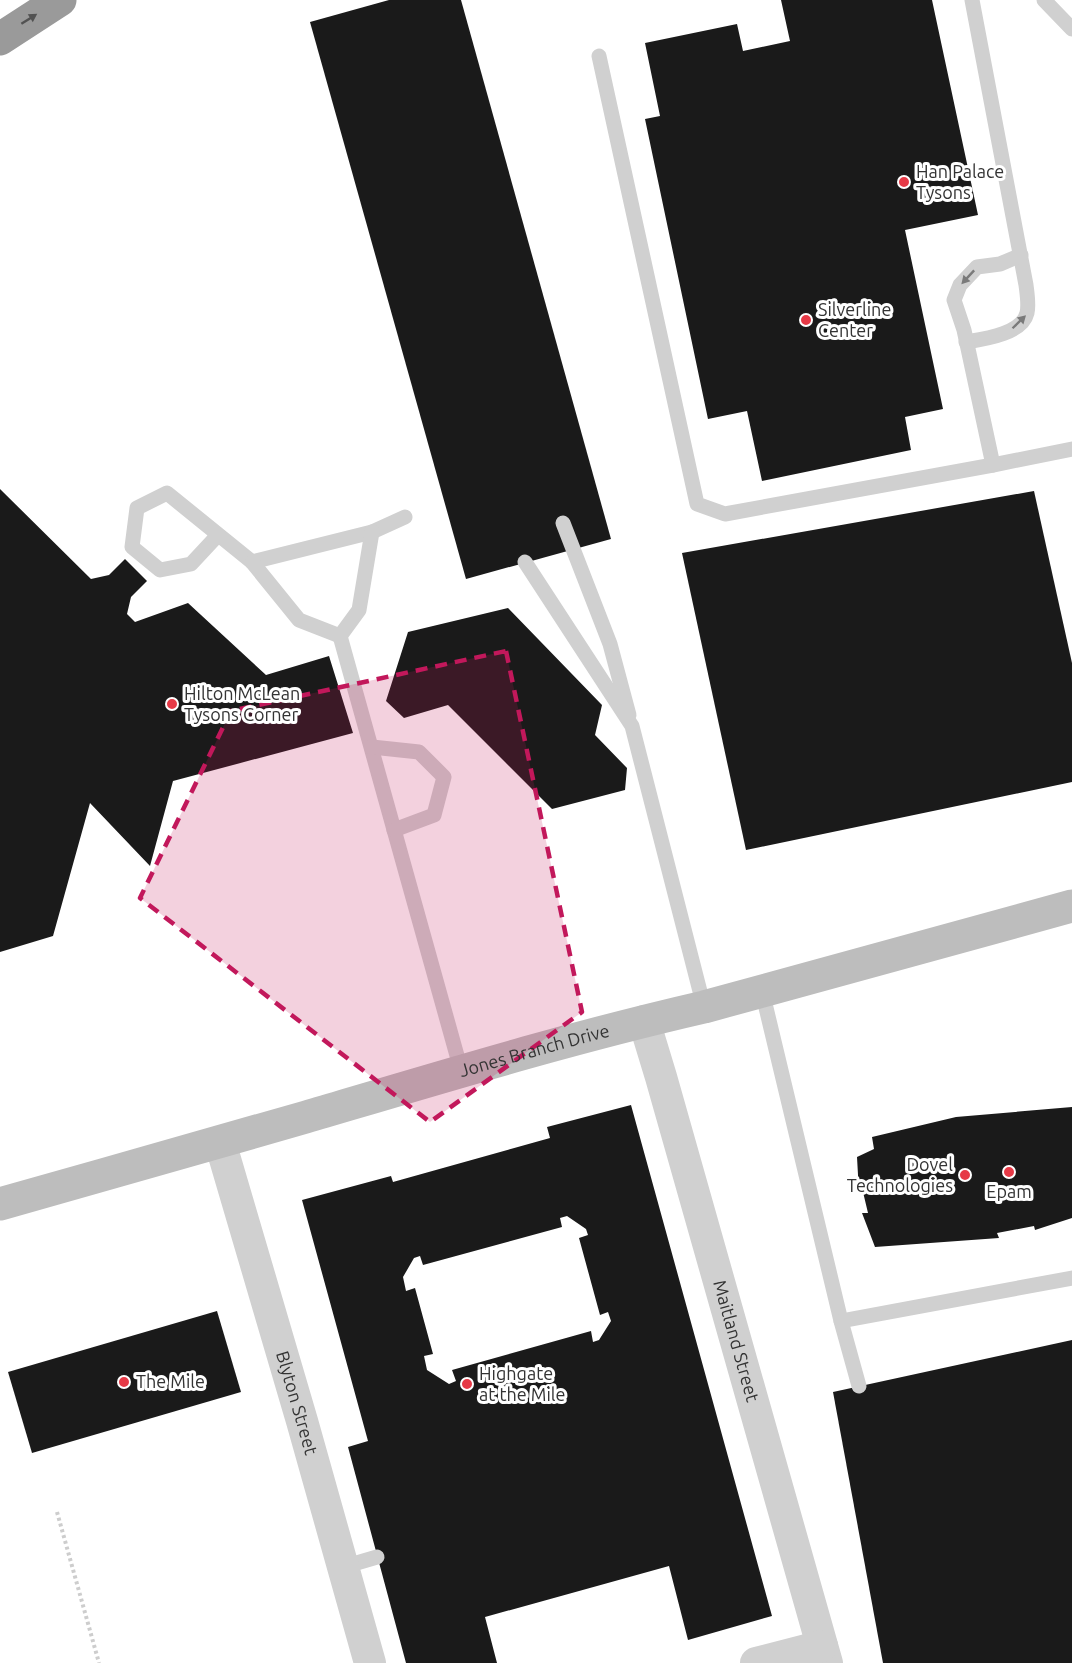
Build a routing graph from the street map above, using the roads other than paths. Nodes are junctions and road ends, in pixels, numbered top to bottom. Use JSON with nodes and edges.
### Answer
{"nodes":[{"id":1,"x":60,"y":0,"type":"edge"},
{"id":2,"x":972,"y":0,"type":"edge"},
{"id":3,"x":1044,"y":0,"type":"edge"},
{"id":4,"x":1072,"y":28,"type":"edge"},
{"id":5,"x":0,"y":39,"type":"edge"},
{"id":6,"x":599,"y":56,"type":"dead end"},
{"id":7,"x":1021,"y":255,"type":"junction"},
{"id":8,"x":966,"y":342,"type":"junction"},
{"id":9,"x":1072,"y":448,"type":"edge"},
{"id":10,"x":993,"y":465,"type":"junction"},
{"id":11,"x":405,"y":517,"type":"dead end"},
{"id":12,"x":562,"y":523,"type":"dead end"},
{"id":13,"x":372,"y":532,"type":"junction"},
{"id":14,"x":218,"y":535,"type":"junction"},
{"id":15,"x":252,"y":562,"type":"junction"},
{"id":16,"x":525,"y":562,"type":"dead end"},
{"id":17,"x":340,"y":636,"type":"junction"},
{"id":18,"x":632,"y":726,"type":"junction"},
{"id":19,"x":372,"y":747,"type":"junction"},
{"id":20,"x":394,"y":830,"type":"junction"},
{"id":21,"x":1072,"y":906,"type":"edge"},
{"id":22,"x":762,"y":991,"type":"junction"},
{"id":23,"x":704,"y":1007,"type":"junction"},
{"id":24,"x":644,"y":1021,"type":"junction"},
{"id":25,"x":461,"y":1070,"type":"junction"},
{"id":26,"x":220,"y":1142,"type":"junction"},
{"id":27,"x":0,"y":1204,"type":"edge"},
{"id":28,"x":1072,"y":1278,"type":"edge"},
{"id":29,"x":841,"y":1321,"type":"junction"},
{"id":30,"x":859,"y":1386,"type":"dead end"},
{"id":31,"x":377,"y":1557,"type":"dead end"},
{"id":32,"x":343,"y":1567,"type":"junction"},
{"id":33,"x":824,"y":1654,"type":"edge"},
{"id":34,"x":370,"y":1663,"type":"edge"},
{"id":35,"x":756,"y":1663,"type":"edge"}],
"edges":[{"from":5,"to":1,"type":"highway","one_way":true},
{"from":2,"to":7,"type":"lane"},
{"from":3,"to":4,"type":"lane"},
{"from":6,"to":10,"type":"lane"},
{"from":8,"to":7,"type":"lane","one_way":true},
{"from":7,"to":8,"type":"lane","one_way":true},
{"from":8,"to":10,"type":"lane"},
{"from":9,"to":10,"type":"lane"},
{"from":11,"to":13,"type":"lane"},
{"from":12,"to":18,"type":"lane"},
{"from":13,"to":15,"type":"lane"},
{"from":13,"to":17,"type":"lane"},
{"from":14,"to":14,"type":"lane"},
{"from":14,"to":15,"type":"lane"},
{"from":15,"to":17,"type":"lane"},
{"from":16,"to":18,"type":"lane"},
{"from":17,"to":19,"type":"lane"},
{"from":18,"to":23,"type":"lane"},
{"from":19,"to":20,"type":"lane"},
{"from":19,"to":20,"type":"lane"},
{"from":20,"to":25,"type":"lane"},
{"from":21,"to":22,"type":"street","name":"Jones Branch Drive"},
{"from":22,"to":23,"type":"street","name":"Jones Branch Drive"},
{"from":22,"to":29,"type":"lane"},
{"from":23,"to":24,"type":"street","name":"Jones Branch Drive"},
{"from":24,"to":25,"type":"street","name":"Jones Branch Drive"},
{"from":24,"to":33,"type":"street","name":"Maitland Street"},
{"from":25,"to":26,"type":"street","name":"Jones Branch Drive"},
{"from":26,"to":27,"type":"street","name":"Jones Branch Drive"},
{"from":26,"to":32,"type":"street","name":"Blyton Street"},
{"from":28,"to":29,"type":"lane"},
{"from":29,"to":30,"type":"lane"},
{"from":31,"to":32,"type":"lane"},
{"from":32,"to":34,"type":"street","name":"Blyton Street"},
{"from":33,"to":35,"type":"street"}]}
